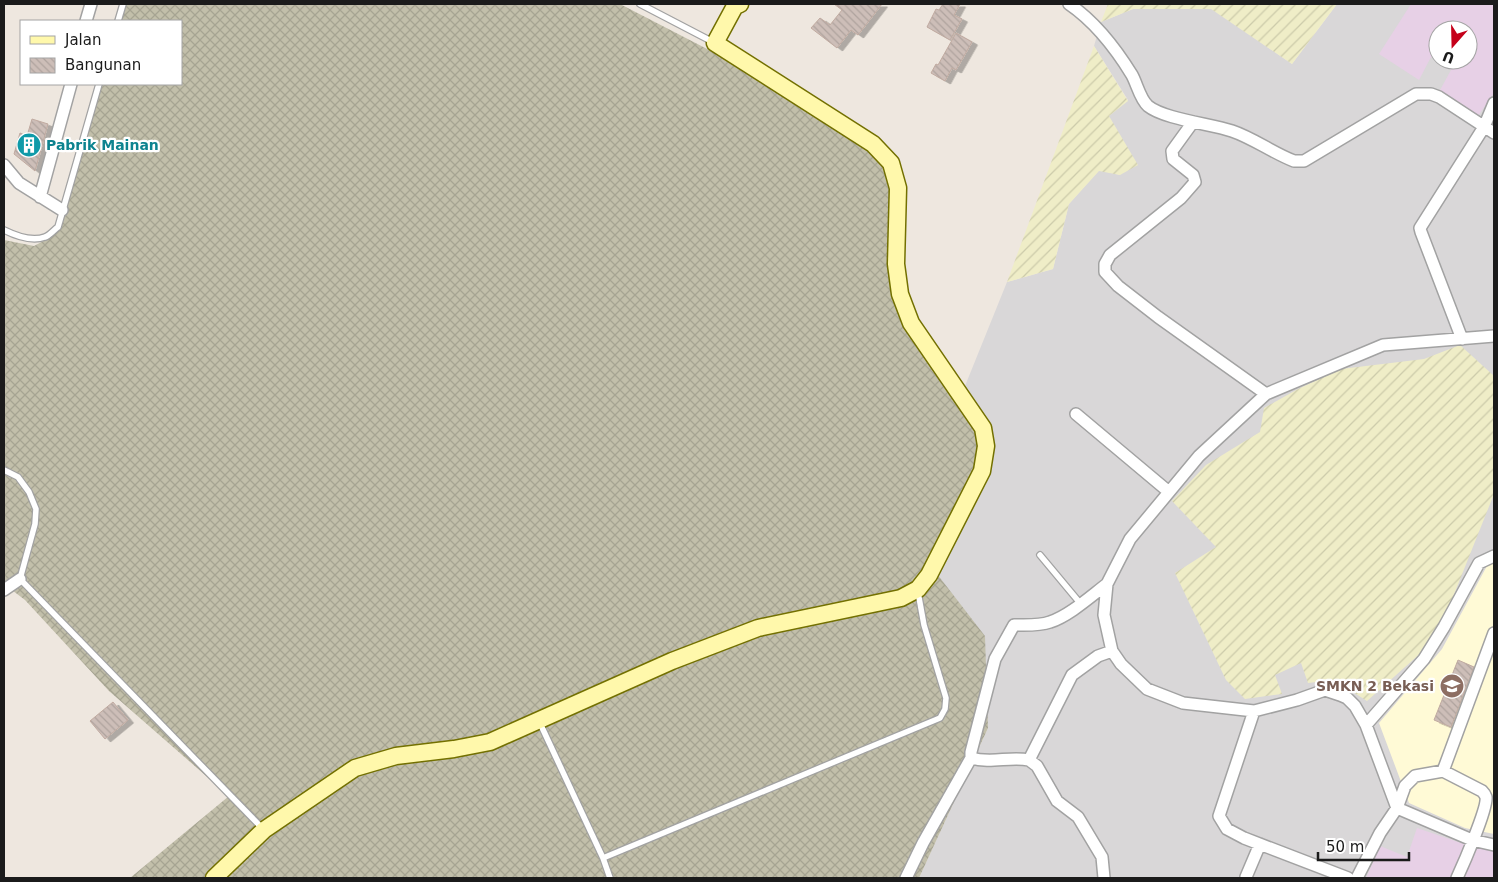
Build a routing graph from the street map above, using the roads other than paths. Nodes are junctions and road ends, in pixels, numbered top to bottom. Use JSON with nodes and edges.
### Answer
{"nodes":[{"id":1,"x":91,"y":4,"type":"edge"},
{"id":2,"x":123,"y":4,"type":"edge"},
{"id":3,"x":640,"y":4,"type":"edge"},
{"id":4,"x":736,"y":4,"type":"edge"},
{"id":5,"x":1069,"y":4,"type":"edge"},
{"id":6,"x":86,"y":20,"type":"edge"},
{"id":7,"x":118,"y":20,"type":"edge"},
{"id":8,"x":715,"y":43,"type":"junction"},
{"id":9,"x":71,"y":85,"type":"edge"},
{"id":10,"x":100,"y":85,"type":"edge"},
{"id":11,"x":1494,"y":103,"type":"edge"},
{"id":12,"x":1193,"y":122,"type":"junction"},
{"id":13,"x":1489,"y":130,"type":"edge"},
{"id":14,"x":4,"y":165,"type":"edge"},
{"id":15,"x":40,"y":197,"type":"junction"},
{"id":16,"x":62,"y":210,"type":"junction"},
{"id":17,"x":4,"y":230,"type":"edge"},
{"id":18,"x":1494,"y":336,"type":"edge"},
{"id":19,"x":1462,"y":339,"type":"junction"},
{"id":20,"x":1266,"y":394,"type":"junction"},
{"id":21,"x":1076,"y":414,"type":"dead end"},
{"id":22,"x":4,"y":470,"type":"edge"},
{"id":23,"x":1169,"y":492,"type":"junction"},
{"id":24,"x":1040,"y":555,"type":"dead end"},
{"id":25,"x":1494,"y":556,"type":"edge"},
{"id":26,"x":20,"y":579,"type":"junction"},
{"id":27,"x":1107,"y":584,"type":"junction"},
{"id":28,"x":918,"y":589,"type":"junction"},
{"id":29,"x":4,"y":590,"type":"edge"},
{"id":30,"x":1080,"y":604,"type":"junction"},
{"id":31,"x":1494,"y":634,"type":"edge"},
{"id":32,"x":1112,"y":651,"type":"junction"},
{"id":33,"x":1254,"y":711,"type":"junction"},
{"id":34,"x":539,"y":721,"type":"junction"},
{"id":35,"x":1366,"y":725,"type":"junction"},
{"id":36,"x":971,"y":758,"type":"junction"},
{"id":37,"x":1029,"y":760,"type":"junction"},
{"id":38,"x":1443,"y":771,"type":"junction"},
{"id":39,"x":1396,"y":808,"type":"junction"},
{"id":40,"x":264,"y":830,"type":"junction"},
{"id":41,"x":1472,"y":840,"type":"junction"},
{"id":42,"x":1260,"y":844,"type":"junction"},
{"id":43,"x":1494,"y":845,"type":"edge"},
{"id":44,"x":603,"y":858,"type":"junction"},
{"id":45,"x":1246,"y":877,"type":"edge"},
{"id":46,"x":214,"y":878,"type":"edge"},
{"id":47,"x":610,"y":878,"type":"edge"},
{"id":48,"x":906,"y":878,"type":"edge"},
{"id":49,"x":1104,"y":878,"type":"edge"},
{"id":50,"x":1348,"y":878,"type":"edge"},
{"id":51,"x":1356,"y":878,"type":"edge"},
{"id":52,"x":1457,"y":878,"type":"edge"}],
"edges":[{"from":1,"to":6,"type":"street"},
{"from":2,"to":7,"type":"lane"},
{"from":3,"to":8,"type":"lane"},
{"from":4,"to":8,"type":"street"},
{"from":5,"to":12,"type":"street"},
{"from":8,"to":28,"type":"street"},
{"from":9,"to":15,"type":"street"},
{"from":10,"to":16,"type":"lane"},
{"from":11,"to":13,"type":"street"},
{"from":12,"to":13,"type":"street"},
{"from":12,"to":20,"type":"street"},
{"from":13,"to":19,"type":"street"},
{"from":14,"to":15,"type":"street"},
{"from":15,"to":16,"type":"street"},
{"from":16,"to":17,"type":"lane"},
{"from":18,"to":19,"type":"street"},
{"from":19,"to":20,"type":"street"},
{"from":20,"to":23,"type":"street"},
{"from":21,"to":23,"type":"street"},
{"from":22,"to":26,"type":"lane"},
{"from":23,"to":27,"type":"street"},
{"from":24,"to":30,"type":"lane"},
{"from":25,"to":35,"type":"street"},
{"from":26,"to":29,"type":"street"},
{"from":26,"to":40,"type":"lane"},
{"from":27,"to":30,"type":"street"},
{"from":27,"to":32,"type":"street"},
{"from":28,"to":34,"type":"street"},
{"from":28,"to":44,"type":"lane"},
{"from":30,"to":36,"type":"street"},
{"from":31,"to":38,"type":"street"},
{"from":32,"to":33,"type":"street"},
{"from":32,"to":37,"type":"street"},
{"from":33,"to":35,"type":"street"},
{"from":33,"to":42,"type":"street"},
{"from":34,"to":40,"type":"street"},
{"from":34,"to":44,"type":"lane"},
{"from":35,"to":39,"type":"street"},
{"from":36,"to":37,"type":"street"},
{"from":36,"to":48,"type":"street"},
{"from":37,"to":49,"type":"street"},
{"from":38,"to":39,"type":"street"},
{"from":38,"to":41,"type":"street"},
{"from":39,"to":41,"type":"street"},
{"from":39,"to":51,"type":"street"},
{"from":40,"to":46,"type":"street"},
{"from":41,"to":43,"type":"street"},
{"from":41,"to":52,"type":"street"},
{"from":42,"to":45,"type":"street"},
{"from":42,"to":50,"type":"street"},
{"from":44,"to":47,"type":"lane"}]}
